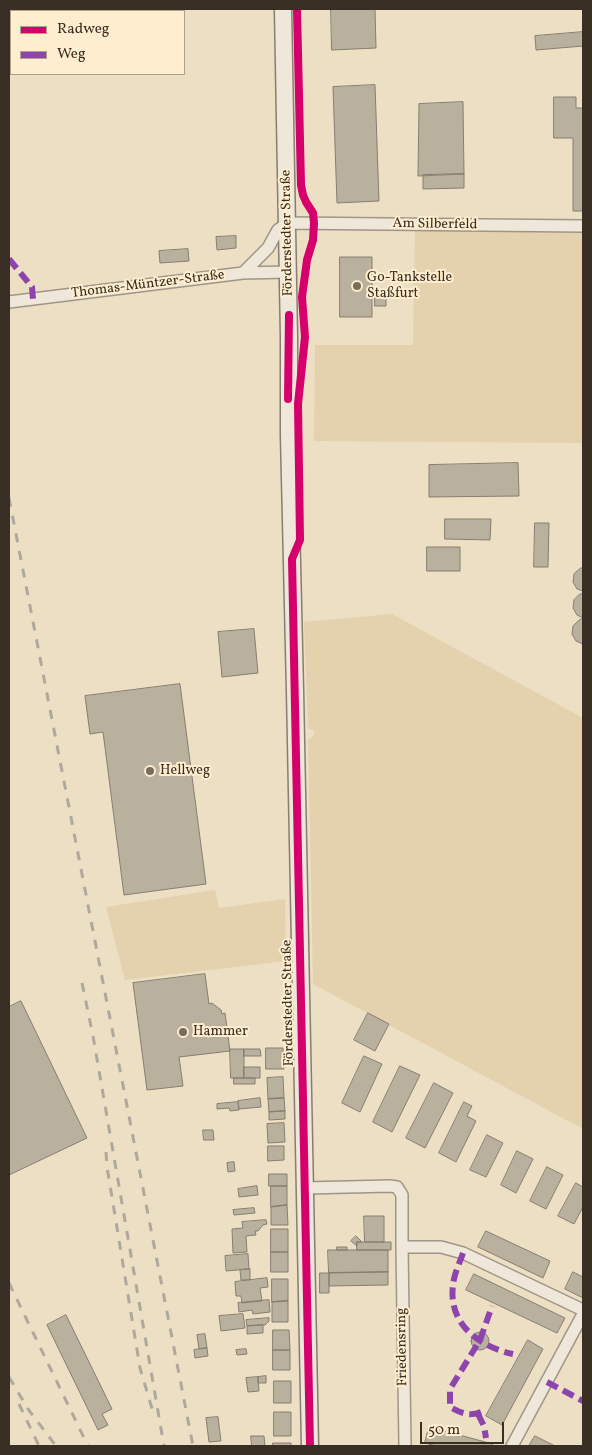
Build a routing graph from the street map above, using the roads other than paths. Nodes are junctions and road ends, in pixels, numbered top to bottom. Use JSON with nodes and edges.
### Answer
{"nodes":[{"id":1,"x":283,"y":9,"type":"edge"},
{"id":2,"x":288,"y":224,"type":"junction"},
{"id":3,"x":583,"y":226,"type":"edge"},
{"id":4,"x":288,"y":272,"type":"junction"},
{"id":5,"x":243,"y":273,"type":"junction"},
{"id":6,"x":9,"y":302,"type":"edge"},
{"id":7,"x":305,"y":1188,"type":"junction"},
{"id":8,"x":402,"y":1247,"type":"junction"},
{"id":9,"x":583,"y":1310,"type":"edge"},
{"id":10,"x":583,"y":1314,"type":"edge"},
{"id":11,"x":310,"y":1446,"type":"edge"},
{"id":12,"x":405,"y":1446,"type":"edge"},
{"id":13,"x":512,"y":1446,"type":"edge"}],
"edges":[{"from":1,"to":2,"type":"main road","name":"Förderstedter Straße"},
{"from":2,"to":3,"type":"street","name":"Am Silberfeld"},
{"from":2,"to":4,"type":"main road","name":"Förderstedter Straße"},
{"from":2,"to":5,"type":"street"},
{"from":4,"to":5,"type":"street","name":"Thomas-Müntzer-Straße"},
{"from":4,"to":7,"type":"main road","name":"Förderstedter Straße"},
{"from":5,"to":6,"type":"street","name":"Thomas-Müntzer-Straße"},
{"from":7,"to":8,"type":"street","name":"Friedensring"},
{"from":7,"to":11,"type":"main road","name":"Förderstedter Straße"},
{"from":8,"to":9,"type":"street"},
{"from":8,"to":12,"type":"street","name":"Friedensring"},
{"from":10,"to":13,"type":"street"}]}
